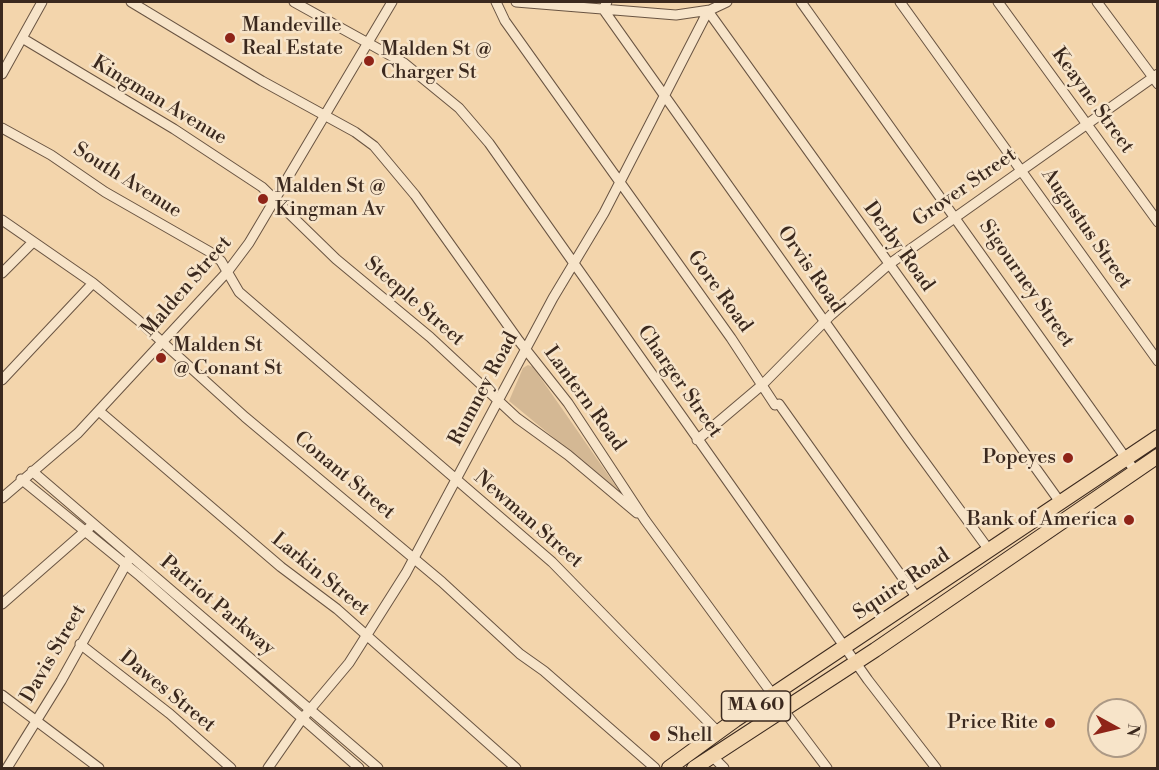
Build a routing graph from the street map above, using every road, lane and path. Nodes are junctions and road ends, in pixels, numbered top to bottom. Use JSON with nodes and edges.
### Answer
{"nodes":[{"id":1,"x":42,"y":2,"type":"edge"},
{"id":2,"x":131,"y":2,"type":"edge"},
{"id":3,"x":294,"y":2,"type":"edge"},
{"id":4,"x":393,"y":2,"type":"edge"},
{"id":5,"x":496,"y":2,"type":"edge"},
{"id":6,"x":516,"y":2,"type":"edge"},
{"id":7,"x":727,"y":2,"type":"edge"},
{"id":8,"x":801,"y":2,"type":"edge"},
{"id":9,"x":900,"y":2,"type":"edge"},
{"id":10,"x":998,"y":2,"type":"edge"},
{"id":11,"x":1097,"y":2,"type":"edge"},
{"id":12,"x":605,"y":5,"type":"edge"},
{"id":13,"x":708,"y":11,"type":"junction"},
{"id":14,"x":22,"y":38,"type":"junction"},
{"id":15,"x":368,"y":43,"type":"junction"},
{"id":16,"x":2,"y":74,"type":"edge"},
{"id":17,"x":1156,"y":78,"type":"edge"},
{"id":18,"x":665,"y":96,"type":"junction"},
{"id":19,"x":324,"y":115,"type":"junction"},
{"id":20,"x":1086,"y":124,"type":"junction"},
{"id":21,"x":2,"y":128,"type":"edge"},
{"id":22,"x":1022,"y":170,"type":"junction"},
{"id":23,"x":620,"y":183,"type":"junction"},
{"id":24,"x":275,"y":197,"type":"junction"},
{"id":25,"x":956,"y":217,"type":"junction"},
{"id":26,"x":2,"y":220,"type":"edge"},
{"id":27,"x":1158,"y":222,"type":"edge"},
{"id":28,"x":32,"y":243,"type":"junction"},
{"id":29,"x":574,"y":264,"type":"junction"},
{"id":30,"x":888,"y":265,"type":"junction"},
{"id":31,"x":228,"y":271,"type":"junction"},
{"id":32,"x":2,"y":273,"type":"edge"},
{"id":33,"x":93,"y":284,"type":"junction"},
{"id":34,"x":825,"y":322,"type":"junction"},
{"id":35,"x":163,"y":344,"type":"junction"},
{"id":36,"x":526,"y":349,"type":"junction"},
{"id":37,"x":1158,"y":361,"type":"edge"},
{"id":38,"x":2,"y":380,"type":"edge"},
{"id":39,"x":762,"y":385,"type":"junction"},
{"id":40,"x":499,"y":401,"type":"junction"},
{"id":41,"x":99,"y":411,"type":"junction"},
{"id":42,"x":1158,"y":436,"type":"edge"},
{"id":43,"x":697,"y":440,"type":"junction"},
{"id":44,"x":1158,"y":456,"type":"edge"},
{"id":45,"x":1126,"y":458,"type":"junction"},
{"id":46,"x":32,"y":471,"type":"junction"},
{"id":47,"x":1135,"y":471,"type":"junction"},
{"id":48,"x":21,"y":479,"type":"junction"},
{"id":49,"x":456,"y":480,"type":"junction"},
{"id":50,"x":2,"y":498,"type":"edge"},
{"id":51,"x":1060,"y":502,"type":"junction"},
{"id":52,"x":645,"y":520,"type":"junction"},
{"id":53,"x":89,"y":528,"type":"junction"},
{"id":54,"x":989,"y":550,"type":"junction"},
{"id":55,"x":414,"y":558,"type":"junction"},
{"id":56,"x":128,"y":561,"type":"junction"},
{"id":57,"x":917,"y":598,"type":"junction"},
{"id":58,"x":2,"y":604,"type":"edge"},
{"id":59,"x":366,"y":636,"type":"junction"},
{"id":60,"x":80,"y":644,"type":"junction"},
{"id":61,"x":845,"y":646,"type":"junction"},
{"id":62,"x":856,"y":662,"type":"junction"},
{"id":63,"x":2,"y":695,"type":"edge"},
{"id":64,"x":773,"y":695,"type":"junction"},
{"id":65,"x":782,"y":708,"type":"junction"},
{"id":66,"x":310,"y":712,"type":"junction"},
{"id":67,"x":302,"y":719,"type":"junction"},
{"id":68,"x":36,"y":722,"type":"junction"},
{"id":69,"x":718,"y":732,"type":"junction"},
{"id":70,"x":712,"y":756,"type":"junction"},
{"id":71,"x":8,"y":768,"type":"edge"},
{"id":72,"x":99,"y":768,"type":"edge"},
{"id":73,"x":231,"y":768,"type":"edge"},
{"id":74,"x":268,"y":768,"type":"edge"},
{"id":75,"x":359,"y":768,"type":"edge"},
{"id":76,"x":378,"y":768,"type":"edge"},
{"id":77,"x":516,"y":768,"type":"edge"},
{"id":78,"x":655,"y":768,"type":"edge"},
{"id":79,"x":669,"y":768,"type":"edge"},
{"id":80,"x":694,"y":768,"type":"edge"},
{"id":81,"x":724,"y":768,"type":"edge"},
{"id":82,"x":827,"y":768,"type":"edge"},
{"id":83,"x":936,"y":768,"type":"edge"}],
"edges":[{"from":1,"to":14,"type":"street"},
{"from":2,"to":19,"type":"street","name":"Lantern Road"},
{"from":3,"to":15,"type":"street","name":"Charger Street"},
{"from":4,"to":15,"type":"street","name":"Malden Street"},
{"from":5,"to":23,"type":"street","name":"Gore Road"},
{"from":6,"to":12,"type":"street"},
{"from":7,"to":13,"type":"street"},
{"from":8,"to":25,"type":"street","name":"Sigourney Street"},
{"from":9,"to":22,"type":"street","name":"Augustus Street"},
{"from":10,"to":20,"type":"street","name":"Keayne Street"},
{"from":11,"to":17,"type":"street"},
{"from":12,"to":13,"type":"street"},
{"from":12,"to":18,"type":"street","name":"Orvis Road"},
{"from":13,"to":18,"type":"street","name":"Rumney Road"},
{"from":13,"to":30,"type":"street","name":"Derby Road"},
{"from":14,"to":16,"type":"street"},
{"from":14,"to":24,"type":"street","name":"Kingman Avenue"},
{"from":15,"to":19,"type":"street","name":"Malden Street"},
{"from":15,"to":29,"type":"street","name":"Charger Street"},
{"from":17,"to":20,"type":"street","name":"Grover Street"},
{"from":18,"to":23,"type":"street","name":"Rumney Road"},
{"from":18,"to":34,"type":"street","name":"Orvis Road"},
{"from":19,"to":24,"type":"street","name":"Malden Street"},
{"from":19,"to":36,"type":"street","name":"Lantern Road"},
{"from":20,"to":22,"type":"street","name":"Grover Street"},
{"from":20,"to":27,"type":"street","name":"Keayne Street"},
{"from":21,"to":31,"type":"street","name":"South Avenue"},
{"from":22,"to":25,"type":"street","name":"Grover Street"},
{"from":22,"to":37,"type":"street","name":"Augustus Street"},
{"from":23,"to":29,"type":"street","name":"Rumney Road"},
{"from":23,"to":39,"type":"street","name":"Gore Road"},
{"from":24,"to":31,"type":"street","name":"Malden Street"},
{"from":24,"to":40,"type":"street","name":"Steeple Street"},
{"from":25,"to":30,"type":"street","name":"Grover Street"},
{"from":25,"to":45,"type":"street","name":"Sigourney Street"},
{"from":26,"to":28,"type":"street","name":"Conant Street"},
{"from":28,"to":32,"type":"street"},
{"from":28,"to":33,"type":"street","name":"Conant Street"},
{"from":29,"to":36,"type":"street","name":"Rumney Road"},
{"from":29,"to":43,"type":"street","name":"Charger Street"},
{"from":30,"to":34,"type":"street","name":"Grover Street"},
{"from":30,"to":51,"type":"street","name":"Derby Road"},
{"from":31,"to":35,"type":"street","name":"Malden Street"},
{"from":31,"to":49,"type":"street","name":"Newman Street"},
{"from":33,"to":35,"type":"street","name":"Conant Street"},
{"from":33,"to":38,"type":"street"},
{"from":34,"to":39,"type":"street","name":"Grover Street"},
{"from":34,"to":54,"type":"street","name":"Orvis Road"},
{"from":35,"to":41,"type":"street","name":"Malden Street"},
{"from":35,"to":55,"type":"street","name":"Conant Street"},
{"from":36,"to":40,"type":"street","name":"Rumney Road"},
{"from":36,"to":52,"type":"street","name":"Lantern Road"},
{"from":39,"to":43,"type":"street","name":"Grover Street"},
{"from":39,"to":57,"type":"street","name":"Gore Road"},
{"from":40,"to":49,"type":"street","name":"Rumney Road"},
{"from":40,"to":52,"type":"street","name":"Steeple Street"},
{"from":41,"to":46,"type":"street","name":"Malden Street"},
{"from":41,"to":59,"type":"street","name":"Larkin Street"},
{"from":42,"to":45,"type":"highway","name":"Squire Road","number":"MA 60"},
{"from":43,"to":61,"type":"street","name":"Charger Street"},
{"from":44,"to":47,"type":"highway","name":"Squire Road","number":"MA 60"},
{"from":45,"to":47,"type":"street","name":"Sigourney Street"},
{"from":45,"to":51,"type":"highway","name":"Squire Road","number":"MA 60"},
{"from":46,"to":48,"type":"street","name":"Malden Street"},
{"from":46,"to":53,"type":"street","name":"Patriot Parkway"},
{"from":47,"to":62,"type":"highway","name":"Squire Road","number":"MA 60"},
{"from":48,"to":50,"type":"street","name":"Malden Street"},
{"from":48,"to":53,"type":"street","name":"Patriot Parkway"},
{"from":49,"to":55,"type":"street","name":"Rumney Road"},
{"from":49,"to":69,"type":"street","name":"Newman Street"},
{"from":51,"to":54,"type":"highway","name":"Squire Road","number":"MA 60"},
{"from":52,"to":64,"type":"street","name":"Lantern Road"},
{"from":53,"to":56,"type":"street","name":"Patriot Parkway"},
{"from":53,"to":58,"type":"street"},
{"from":54,"to":57,"type":"highway","name":"Squire Road","number":"MA 60"},
{"from":55,"to":59,"type":"street","name":"Rumney Road"},
{"from":55,"to":78,"type":"street","name":"Conant Street"},
{"from":56,"to":60,"type":"street","name":"Davis Street"},
{"from":56,"to":66,"type":"street","name":"Patriot Parkway"},
{"from":56,"to":67,"type":"street","name":"Patriot Parkway"},
{"from":57,"to":61,"type":"highway","name":"Squire Road","number":"MA 60"},
{"from":59,"to":66,"type":"street","name":"Rumney Road"},
{"from":59,"to":77,"type":"street","name":"Larkin Street"},
{"from":60,"to":68,"type":"street","name":"Davis Street"},
{"from":60,"to":73,"type":"street","name":"Dawes Street"},
{"from":61,"to":62,"type":"street","name":"Charger Street"},
{"from":61,"to":64,"type":"highway","name":"Squire Road","number":"MA 60"},
{"from":62,"to":65,"type":"highway","name":"Squire Road","number":"MA 60"},
{"from":62,"to":83,"type":"street","name":"Charger Street"},
{"from":63,"to":68,"type":"street"},
{"from":64,"to":69,"type":"highway","name":"Squire Road","number":"MA 60"},
{"from":65,"to":70,"type":"highway","name":"Squire Road","number":"MA 60"},
{"from":65,"to":82,"type":"street"},
{"from":66,"to":67,"type":"street","name":"Rumney Road"},
{"from":66,"to":76,"type":"street","name":"Patriot Parkway"},
{"from":67,"to":74,"type":"street","name":"Rumney Road"},
{"from":67,"to":75,"type":"street","name":"Patriot Parkway"},
{"from":68,"to":71,"type":"street","name":"Davis Street"},
{"from":68,"to":72,"type":"street"},
{"from":69,"to":79,"type":"highway","name":"Squire Road","number":"MA 60"},
{"from":70,"to":80,"type":"highway","name":"Squire Road","number":"MA 60"},
{"from":70,"to":81,"type":"street"}]}
